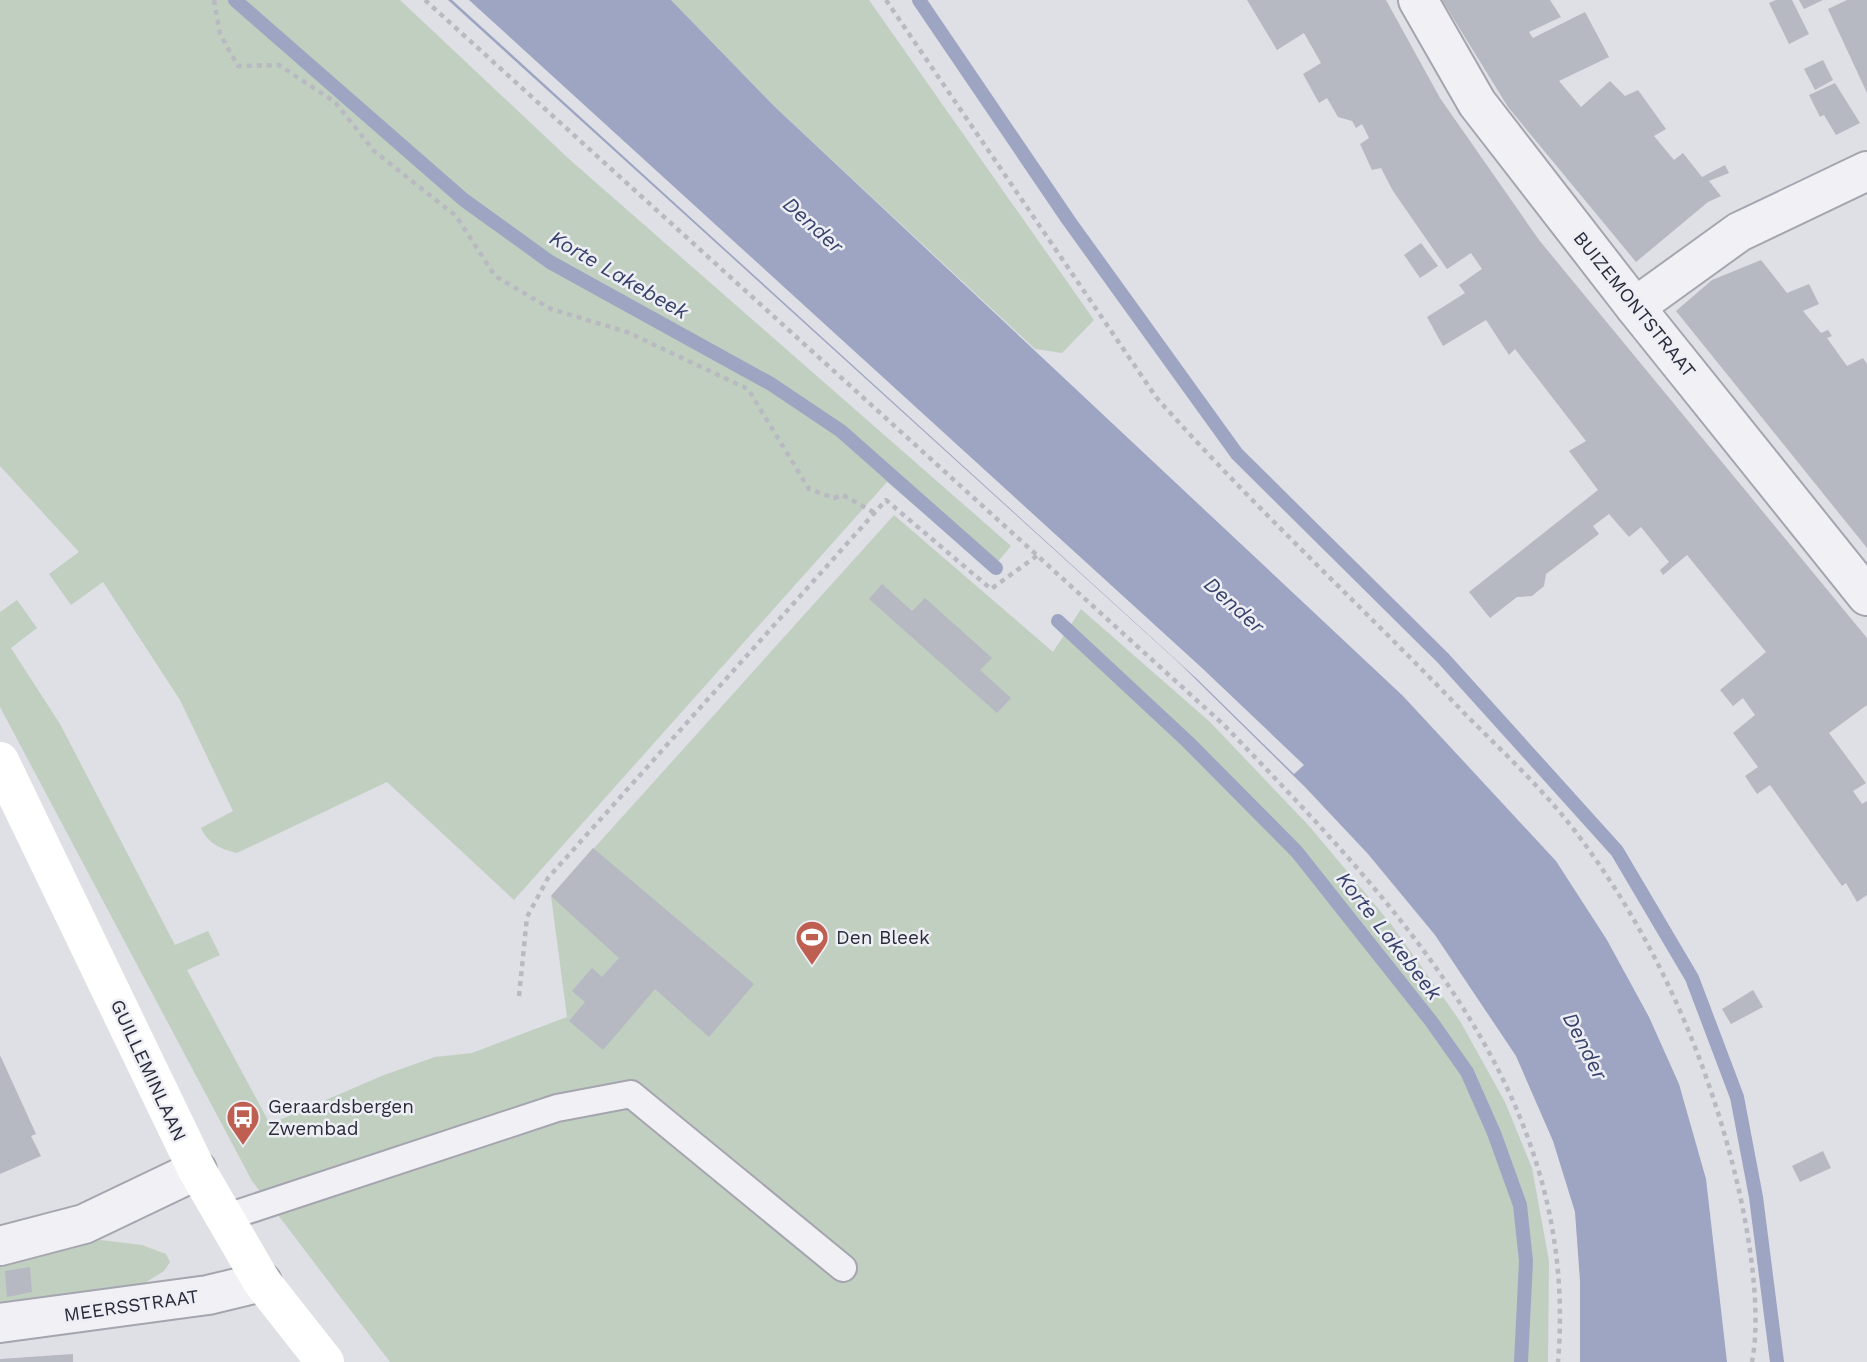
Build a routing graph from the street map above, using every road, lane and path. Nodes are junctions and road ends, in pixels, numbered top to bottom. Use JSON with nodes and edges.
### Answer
{"nodes":[{"id":1,"x":214,"y":0,"type":"edge"},
{"id":2,"x":425,"y":0,"type":"edge"},
{"id":3,"x":886,"y":0,"type":"edge"},
{"id":4,"x":1418,"y":0,"type":"edge"},
{"id":5,"x":1867,"y":171,"type":"edge"},
{"id":6,"x":1635,"y":307,"type":"junction"},
{"id":7,"x":875,"y":513,"type":"junction"},
{"id":8,"x":1038,"y":555,"type":"junction"},
{"id":9,"x":1867,"y":596,"type":"edge"},
{"id":10,"x":0,"y":761,"type":"edge"},
{"id":11,"x":519,"y":996,"type":"dead end"},
{"id":12,"x":197,"y":1170,"type":"junction"},
{"id":13,"x":224,"y":1219,"type":"junction"},
{"id":14,"x":0,"y":1246,"type":"edge"},
{"id":15,"x":843,"y":1268,"type":"dead end"},
{"id":16,"x":262,"y":1282,"type":"junction"},
{"id":17,"x":0,"y":1323,"type":"edge"},
{"id":18,"x":325,"y":1362,"type":"edge"},
{"id":19,"x":1558,"y":1362,"type":"edge"},
{"id":20,"x":1752,"y":1362,"type":"edge"}],
"edges":[{"from":1,"to":7,"type":"path"},
{"from":2,"to":8,"type":"path"},
{"from":3,"to":20,"type":"path"},
{"from":4,"to":6,"type":"street","name":"BUIZEMONTSTRAAT"},
{"from":5,"to":6,"type":"street"},
{"from":6,"to":9,"type":"street","name":"BUIZEMONTSTRAAT"},
{"from":7,"to":8,"type":"path"},
{"from":7,"to":11,"type":"path"},
{"from":8,"to":19,"type":"path"},
{"from":10,"to":12,"type":"main road","name":"GUILLEMINLAAN"},
{"from":12,"to":13,"type":"main road","name":"GUILLEMINLAAN"},
{"from":12,"to":14,"type":"street"},
{"from":13,"to":15,"type":"lane"},
{"from":13,"to":16,"type":"main road","name":"GUILLEMINLAAN"},
{"from":16,"to":17,"type":"street","name":"MEERSSTRAAT"},
{"from":16,"to":18,"type":"main road","name":"GUILLEMINLAAN"}]}
